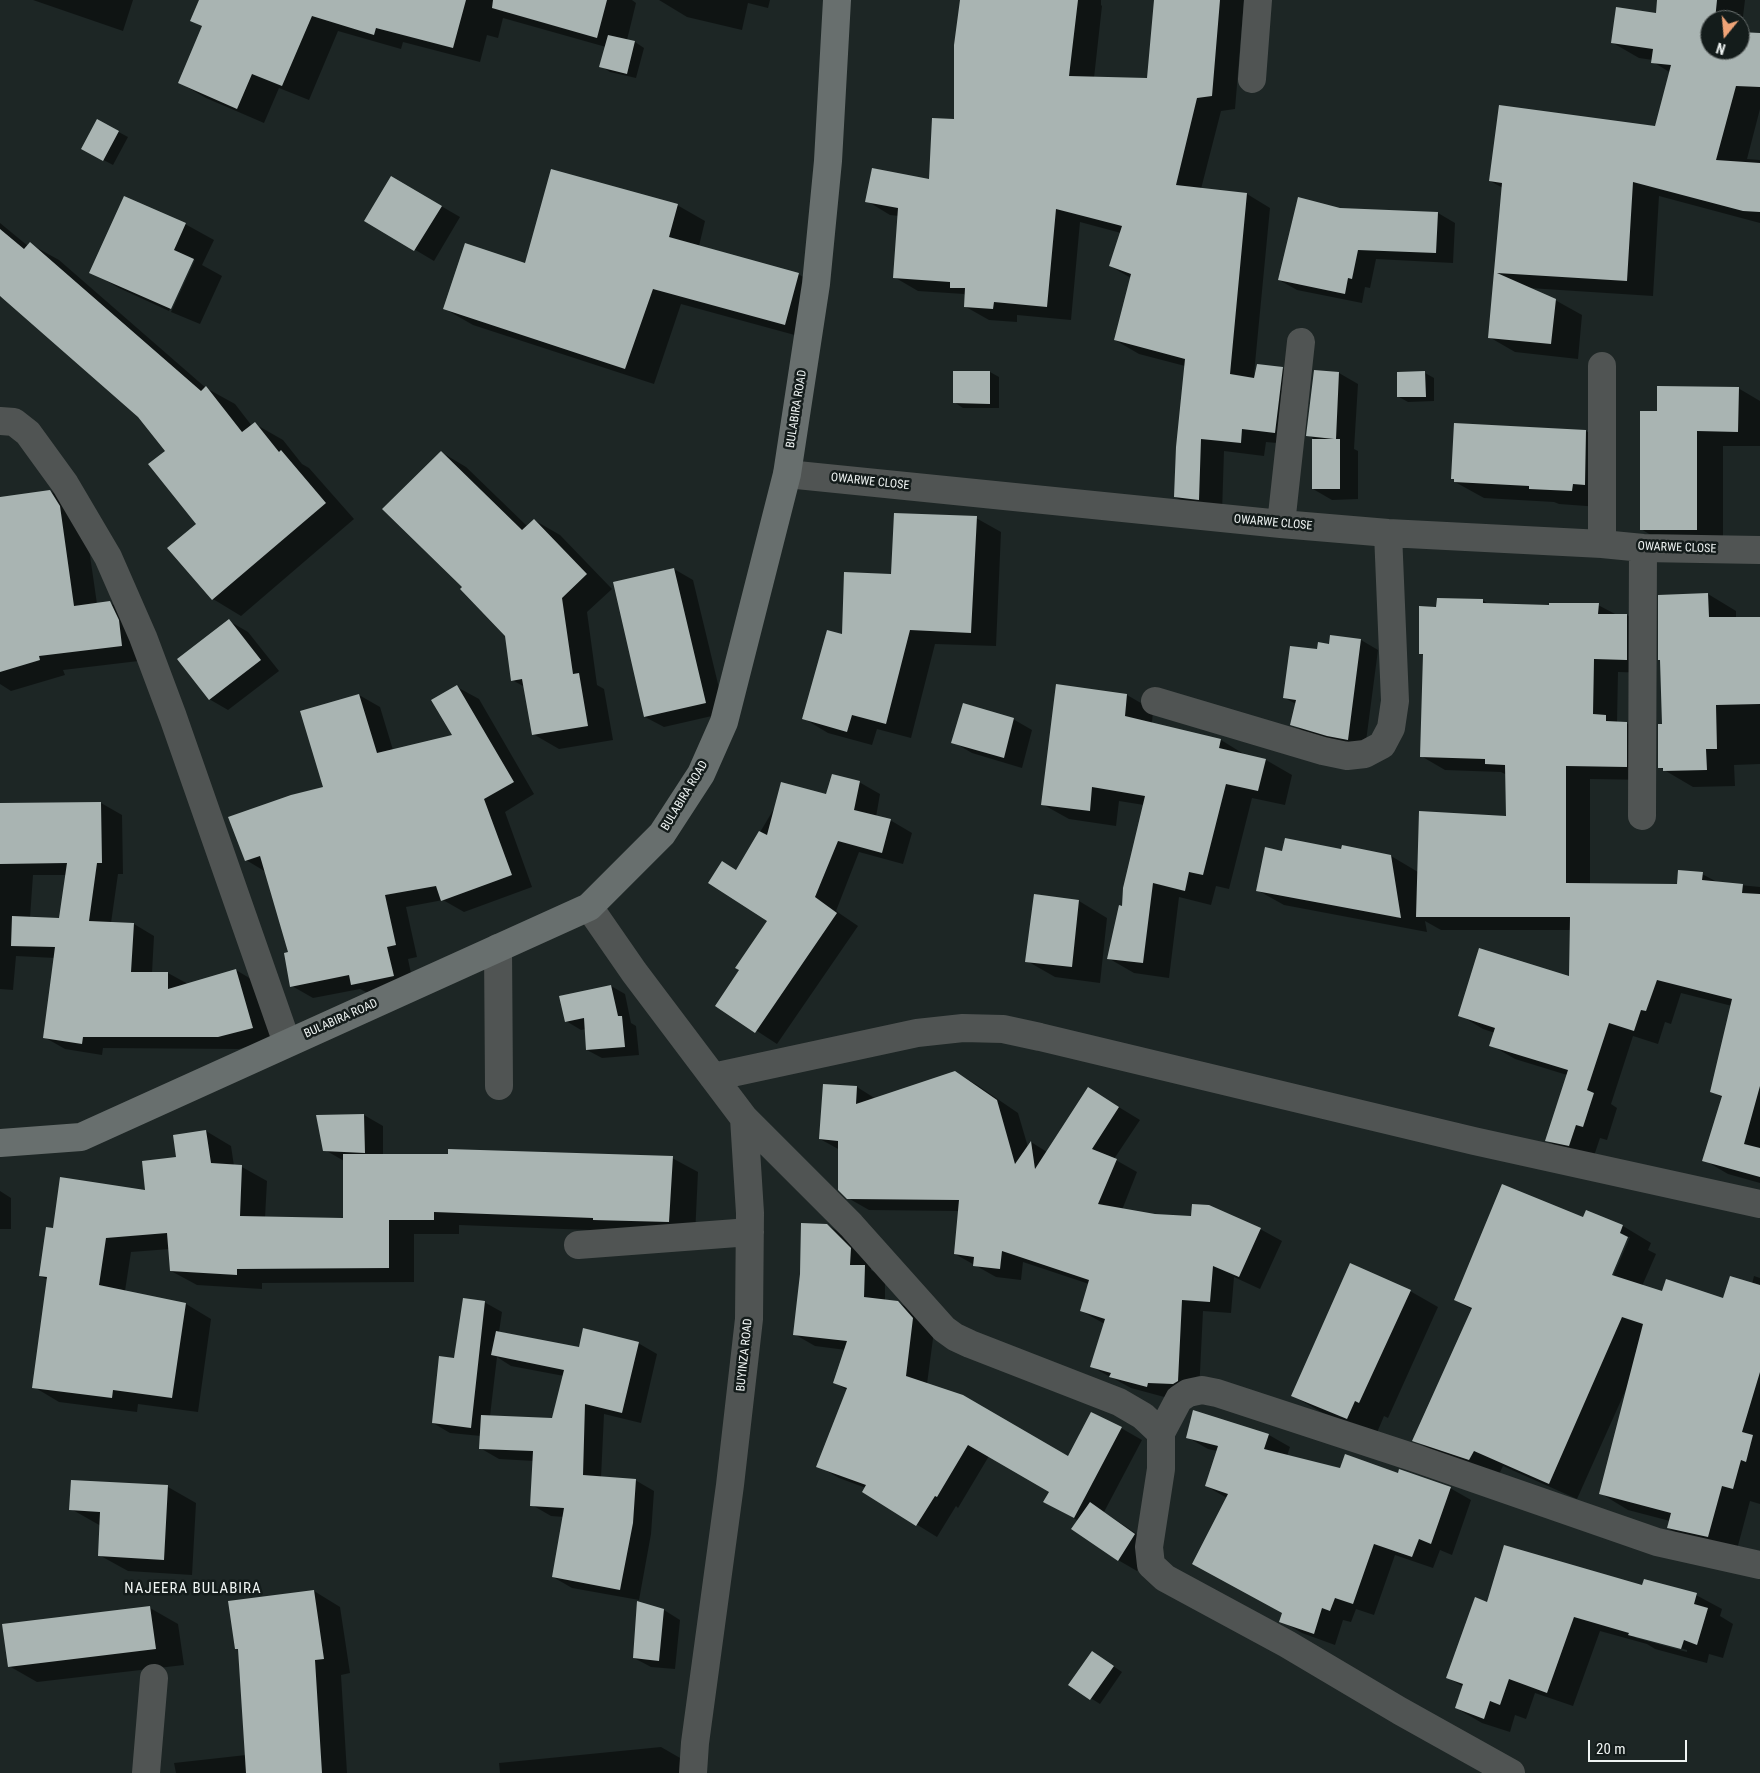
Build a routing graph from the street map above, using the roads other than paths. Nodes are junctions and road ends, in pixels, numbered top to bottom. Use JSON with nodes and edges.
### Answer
{"nodes":[{"id":1,"x":836,"y":0,"type":"edge"},
{"id":2,"x":1258,"y":0,"type":"edge"},
{"id":3,"x":1252,"y":79,"type":"dead end"},
{"id":4,"x":1301,"y":342,"type":"dead end"},
{"id":5,"x":1602,"y":366,"type":"dead end"},
{"id":6,"x":0,"y":421,"type":"edge"},
{"id":7,"x":787,"y":474,"type":"junction"},
{"id":8,"x":1281,"y":524,"type":"junction"},
{"id":9,"x":1388,"y":533,"type":"junction"},
{"id":10,"x":1602,"y":544,"type":"junction"},
{"id":11,"x":1643,"y":548,"type":"junction"},
{"id":12,"x":1760,"y":550,"type":"edge"},
{"id":13,"x":1155,"y":700,"type":"dead end"},
{"id":14,"x":1642,"y":816,"type":"dead end"},
{"id":15,"x":588,"y":907,"type":"junction"},
{"id":16,"x":498,"y":948,"type":"junction"},
{"id":17,"x":287,"y":1043,"type":"junction"},
{"id":18,"x":714,"y":1077,"type":"junction"},
{"id":19,"x":499,"y":1086,"type":"dead end"},
{"id":20,"x":744,"y":1118,"type":"junction"},
{"id":21,"x":0,"y":1143,"type":"edge"},
{"id":22,"x":1760,"y":1204,"type":"edge"},
{"id":23,"x":750,"y":1232,"type":"junction"},
{"id":24,"x":578,"y":1245,"type":"dead end"},
{"id":25,"x":1162,"y":1433,"type":"junction"},
{"id":26,"x":1760,"y":1565,"type":"edge"},
{"id":27,"x":154,"y":1678,"type":"dead end"},
{"id":28,"x":146,"y":1773,"type":"edge"},
{"id":29,"x":693,"y":1773,"type":"edge"},
{"id":30,"x":1511,"y":1773,"type":"edge"}],
"edges":[{"from":1,"to":7,"type":"street","name":"BULABIRA ROAD"},
{"from":2,"to":3,"type":"street"},
{"from":4,"to":8,"type":"street"},
{"from":5,"to":10,"type":"street"},
{"from":6,"to":17,"type":"street"},
{"from":7,"to":8,"type":"street","name":"OWARWE CLOSE"},
{"from":7,"to":15,"type":"street","name":"BULABIRA ROAD"},
{"from":8,"to":9,"type":"street","name":"OWARWE CLOSE"},
{"from":9,"to":10,"type":"street","name":"OWARWE CLOSE"},
{"from":9,"to":13,"type":"street"},
{"from":10,"to":11,"type":"street","name":"OWARWE CLOSE"},
{"from":11,"to":12,"type":"street","name":"OWARWE CLOSE"},
{"from":11,"to":14,"type":"street"},
{"from":15,"to":16,"type":"street","name":"BULABIRA ROAD"},
{"from":15,"to":18,"type":"street"},
{"from":16,"to":17,"type":"street","name":"BULABIRA ROAD"},
{"from":16,"to":19,"type":"street"},
{"from":17,"to":21,"type":"street","name":"BULABIRA ROAD"},
{"from":18,"to":20,"type":"street"},
{"from":18,"to":22,"type":"street"},
{"from":20,"to":23,"type":"street","name":"BUYINZA ROAD"},
{"from":20,"to":25,"type":"street"},
{"from":23,"to":24,"type":"street"},
{"from":23,"to":29,"type":"street","name":"BUYINZA ROAD"},
{"from":25,"to":26,"type":"street"},
{"from":25,"to":30,"type":"street"},
{"from":27,"to":28,"type":"street"}]}
